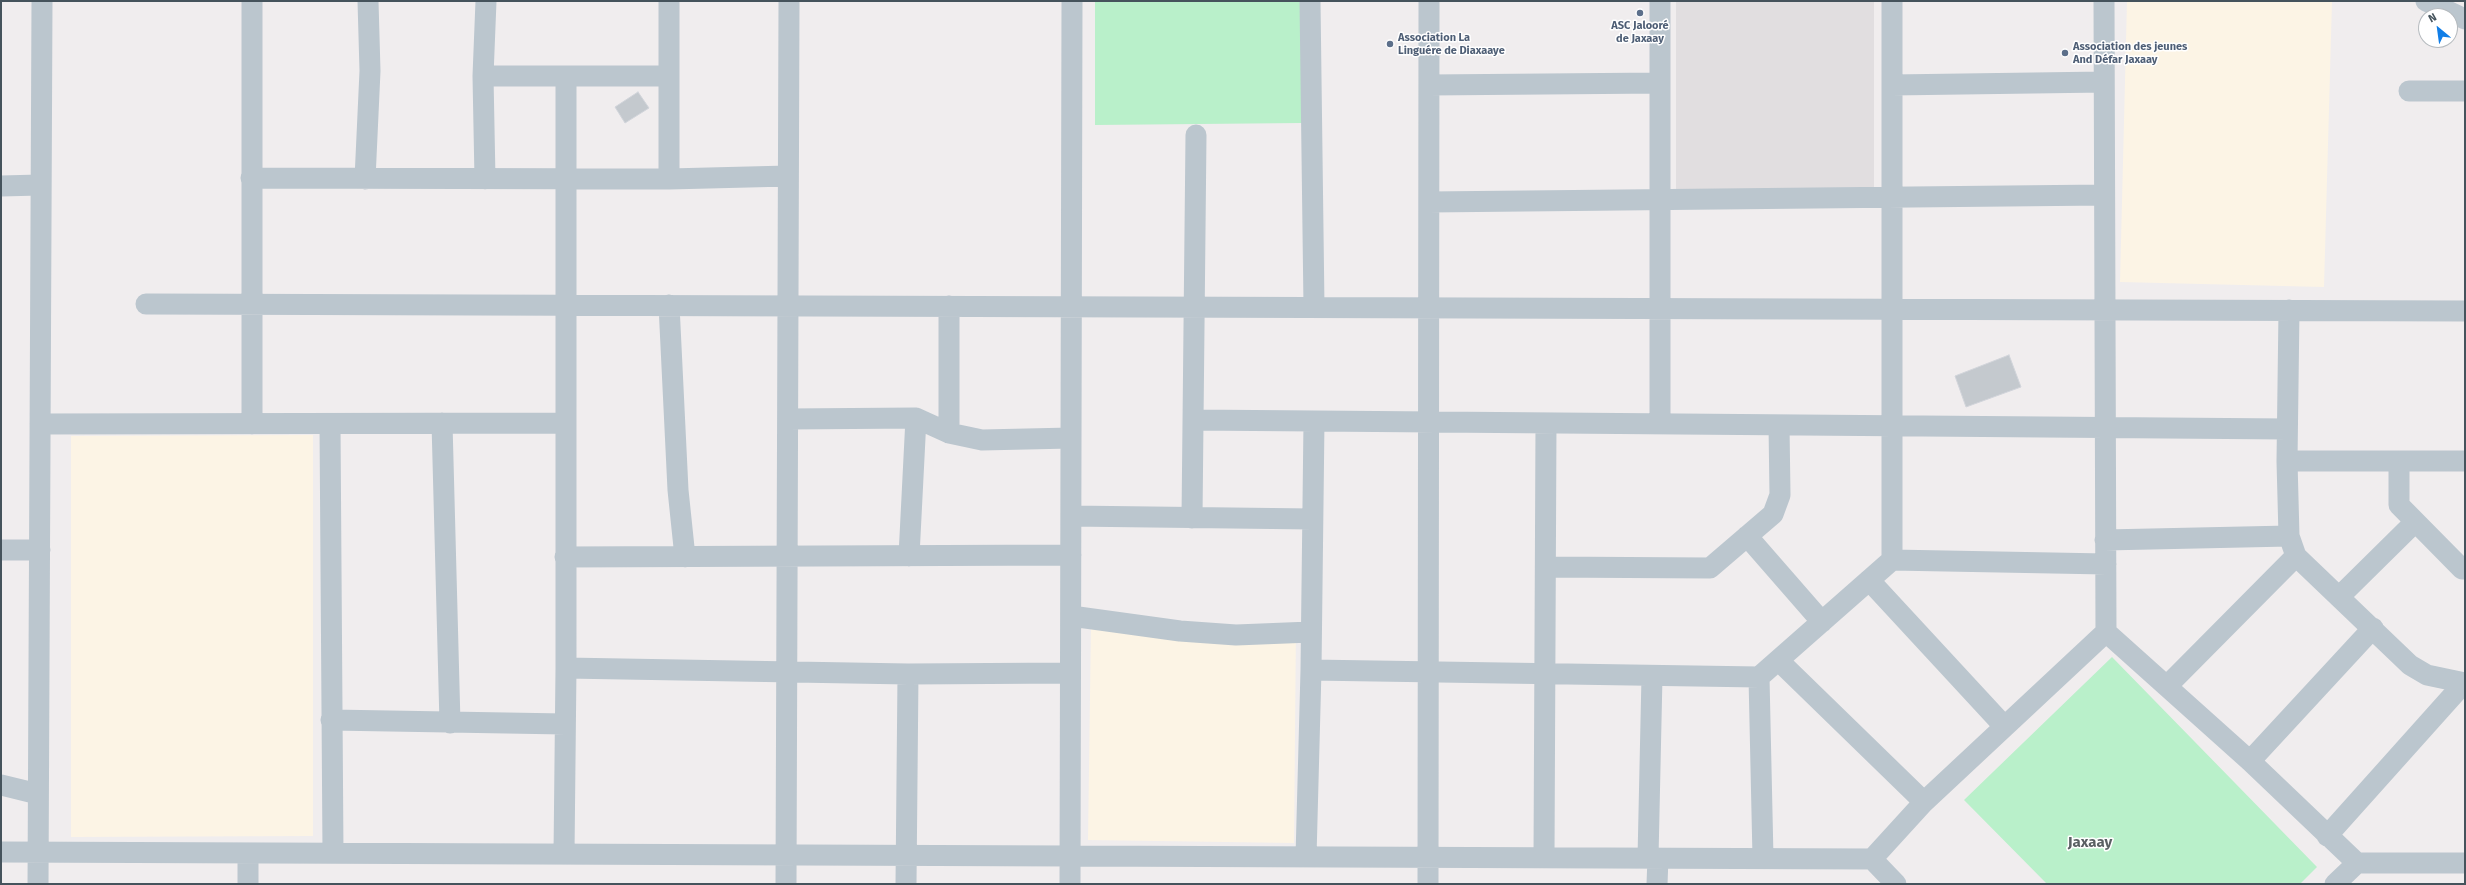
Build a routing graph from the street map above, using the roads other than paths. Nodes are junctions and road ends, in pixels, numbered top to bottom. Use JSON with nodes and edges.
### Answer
{"nodes":[{"id":1,"x":42,"y":1,"type":"edge"},
{"id":2,"x":252,"y":1,"type":"edge"},
{"id":3,"x":368,"y":1,"type":"edge"},
{"id":4,"x":486,"y":1,"type":"edge"},
{"id":5,"x":670,"y":1,"type":"edge"},
{"id":6,"x":789,"y":1,"type":"edge"},
{"id":7,"x":1072,"y":1,"type":"edge"},
{"id":8,"x":1310,"y":1,"type":"edge"},
{"id":9,"x":1429,"y":1,"type":"edge"},
{"id":10,"x":1660,"y":1,"type":"edge"},
{"id":11,"x":1892,"y":1,"type":"edge"},
{"id":12,"x":2104,"y":1,"type":"edge"},
{"id":13,"x":2426,"y":1,"type":"edge"},
{"id":14,"x":2465,"y":19,"type":"edge"},
{"id":15,"x":483,"y":76,"type":"junction"},
{"id":16,"x":566,"y":76,"type":"junction"},
{"id":17,"x":670,"y":76,"type":"junction"},
{"id":18,"x":2104,"y":82,"type":"junction"},
{"id":19,"x":1660,"y":83,"type":"junction"},
{"id":20,"x":1429,"y":85,"type":"junction"},
{"id":21,"x":1892,"y":85,"type":"junction"},
{"id":22,"x":2409,"y":91,"type":"dead end"},
{"id":23,"x":2465,"y":92,"type":"edge"},
{"id":24,"x":1196,"y":135,"type":"dead end"},
{"id":25,"x":788,"y":176,"type":"junction"},
{"id":26,"x":251,"y":178,"type":"junction"},
{"id":27,"x":365,"y":179,"type":"junction"},
{"id":28,"x":485,"y":179,"type":"junction"},
{"id":29,"x":566,"y":179,"type":"junction"},
{"id":30,"x":669,"y":179,"type":"junction"},
{"id":31,"x":1,"y":186,"type":"edge"},
{"id":32,"x":40,"y":186,"type":"junction"},
{"id":33,"x":2104,"y":195,"type":"junction"},
{"id":34,"x":1892,"y":198,"type":"junction"},
{"id":35,"x":1660,"y":200,"type":"junction"},
{"id":36,"x":1429,"y":202,"type":"junction"},
{"id":37,"x":146,"y":304,"type":"dead end"},
{"id":38,"x":251,"y":304,"type":"junction"},
{"id":39,"x":566,"y":305,"type":"junction"},
{"id":40,"x":669,"y":305,"type":"junction"},
{"id":41,"x":788,"y":306,"type":"junction"},
{"id":42,"x":949,"y":306,"type":"junction"},
{"id":43,"x":1071,"y":306,"type":"junction"},
{"id":44,"x":1194,"y":307,"type":"junction"},
{"id":45,"x":1314,"y":307,"type":"junction"},
{"id":46,"x":1428,"y":307,"type":"junction"},
{"id":47,"x":1660,"y":308,"type":"junction"},
{"id":48,"x":1892,"y":309,"type":"junction"},
{"id":49,"x":2105,"y":310,"type":"junction"},
{"id":50,"x":2288,"y":310,"type":"junction"},
{"id":51,"x":2465,"y":310,"type":"edge"},
{"id":52,"x":916,"y":418,"type":"junction"},
{"id":53,"x":788,"y":419,"type":"junction"},
{"id":54,"x":1193,"y":420,"type":"junction"},
{"id":55,"x":1314,"y":421,"type":"junction"},
{"id":56,"x":1429,"y":422,"type":"junction"},
{"id":57,"x":442,"y":423,"type":"junction"},
{"id":58,"x":565,"y":423,"type":"junction"},
{"id":59,"x":1546,"y":423,"type":"junction"},
{"id":60,"x":40,"y":424,"type":"junction"},
{"id":61,"x":252,"y":424,"type":"junction"},
{"id":62,"x":330,"y":424,"type":"junction"},
{"id":63,"x":1660,"y":424,"type":"junction"},
{"id":64,"x":1779,"y":425,"type":"junction"},
{"id":65,"x":1892,"y":426,"type":"junction"},
{"id":66,"x":2105,"y":428,"type":"junction"},
{"id":67,"x":2287,"y":429,"type":"junction"},
{"id":68,"x":949,"y":433,"type":"junction"},
{"id":69,"x":1071,"y":438,"type":"junction"},
{"id":70,"x":2287,"y":460,"type":"junction"},
{"id":71,"x":2465,"y":460,"type":"edge"},
{"id":72,"x":2399,"y":461,"type":"junction"},
{"id":73,"x":1071,"y":516,"type":"junction"},
{"id":74,"x":1192,"y":518,"type":"junction"},
{"id":75,"x":1312,"y":519,"type":"junction"},
{"id":76,"x":2415,"y":522,"type":"junction"},
{"id":77,"x":1747,"y":536,"type":"junction"},
{"id":78,"x":2289,"y":536,"type":"junction"},
{"id":79,"x":2106,"y":540,"type":"junction"},
{"id":80,"x":1,"y":550,"type":"edge"},
{"id":81,"x":40,"y":550,"type":"junction"},
{"id":82,"x":787,"y":556,"type":"junction"},
{"id":83,"x":908,"y":556,"type":"junction"},
{"id":84,"x":1071,"y":556,"type":"junction"},
{"id":85,"x":2296,"y":556,"type":"junction"},
{"id":86,"x":565,"y":557,"type":"junction"},
{"id":87,"x":685,"y":557,"type":"junction"},
{"id":88,"x":1892,"y":560,"type":"junction"},
{"id":89,"x":2106,"y":564,"type":"junction"},
{"id":90,"x":1546,"y":566,"type":"junction"},
{"id":91,"x":2465,"y":569,"type":"edge"},
{"id":92,"x":1869,"y":580,"type":"junction"},
{"id":93,"x":2340,"y":597,"type":"junction"},
{"id":94,"x":1071,"y":616,"type":"junction"},
{"id":95,"x":1822,"y":622,"type":"junction"},
{"id":96,"x":2373,"y":628,"type":"junction"},
{"id":97,"x":1311,"y":632,"type":"junction"},
{"id":98,"x":2106,"y":632,"type":"junction"},
{"id":99,"x":1778,"y":660,"type":"junction"},
{"id":100,"x":566,"y":668,"type":"junction"},
{"id":101,"x":1311,"y":670,"type":"junction"},
{"id":102,"x":786,"y":671,"type":"junction"},
{"id":103,"x":1428,"y":672,"type":"junction"},
{"id":104,"x":1070,"y":673,"type":"junction"},
{"id":105,"x":908,"y":674,"type":"junction"},
{"id":106,"x":1546,"y":674,"type":"junction"},
{"id":107,"x":1652,"y":676,"type":"junction"},
{"id":108,"x":1759,"y":677,"type":"junction"},
{"id":109,"x":2464,"y":683,"type":"edge"},
{"id":110,"x":2168,"y":685,"type":"junction"},
{"id":111,"x":331,"y":720,"type":"junction"},
{"id":112,"x":450,"y":723,"type":"junction"},
{"id":113,"x":566,"y":724,"type":"junction"},
{"id":114,"x":2004,"y":726,"type":"junction"},
{"id":115,"x":2250,"y":761,"type":"junction"},
{"id":116,"x":1,"y":785,"type":"edge"},
{"id":117,"x":38,"y":794,"type":"junction"},
{"id":118,"x":1924,"y":802,"type":"junction"},
{"id":119,"x":2328,"y":836,"type":"junction"},
{"id":120,"x":1,"y":852,"type":"edge"},
{"id":121,"x":38,"y":852,"type":"junction"},
{"id":122,"x":248,"y":853,"type":"junction"},
{"id":123,"x":334,"y":853,"type":"junction"},
{"id":124,"x":564,"y":854,"type":"junction"},
{"id":125,"x":786,"y":855,"type":"junction"},
{"id":126,"x":906,"y":856,"type":"junction"},
{"id":127,"x":1070,"y":856,"type":"junction"},
{"id":128,"x":1306,"y":857,"type":"junction"},
{"id":129,"x":1428,"y":858,"type":"junction"},
{"id":130,"x":1544,"y":858,"type":"junction"},
{"id":131,"x":1653,"y":858,"type":"junction"},
{"id":132,"x":1763,"y":858,"type":"junction"},
{"id":133,"x":1872,"y":859,"type":"junction"},
{"id":134,"x":2357,"y":863,"type":"junction"},
{"id":135,"x":2465,"y":864,"type":"edge"},
{"id":136,"x":2339,"y":882,"type":"edge"},
{"id":137,"x":38,"y":884,"type":"edge"},
{"id":138,"x":248,"y":884,"type":"edge"},
{"id":139,"x":786,"y":884,"type":"edge"},
{"id":140,"x":906,"y":884,"type":"edge"},
{"id":141,"x":1070,"y":884,"type":"edge"},
{"id":142,"x":1428,"y":884,"type":"edge"},
{"id":143,"x":1657,"y":884,"type":"edge"},
{"id":144,"x":1896,"y":884,"type":"edge"}],
"edges":[{"from":1,"to":32,"type":"street"},
{"from":2,"to":26,"type":"street"},
{"from":3,"to":27,"type":"street"},
{"from":4,"to":15,"type":"street"},
{"from":5,"to":17,"type":"street"},
{"from":6,"to":25,"type":"street"},
{"from":7,"to":43,"type":"street"},
{"from":8,"to":45,"type":"street"},
{"from":9,"to":20,"type":"street"},
{"from":10,"to":19,"type":"street"},
{"from":11,"to":21,"type":"street"},
{"from":12,"to":18,"type":"street"},
{"from":13,"to":14,"type":"street"},
{"from":15,"to":16,"type":"street"},
{"from":15,"to":28,"type":"street"},
{"from":16,"to":17,"type":"street"},
{"from":16,"to":29,"type":"street"},
{"from":17,"to":30,"type":"street"},
{"from":18,"to":21,"type":"street"},
{"from":18,"to":33,"type":"street"},
{"from":19,"to":20,"type":"street"},
{"from":19,"to":35,"type":"street"},
{"from":20,"to":36,"type":"street"},
{"from":21,"to":34,"type":"street"},
{"from":22,"to":23,"type":"street"},
{"from":24,"to":44,"type":"street"},
{"from":25,"to":30,"type":"street"},
{"from":25,"to":41,"type":"street"},
{"from":26,"to":27,"type":"street"},
{"from":26,"to":38,"type":"street"},
{"from":27,"to":28,"type":"street"},
{"from":28,"to":29,"type":"street"},
{"from":29,"to":30,"type":"street"},
{"from":29,"to":39,"type":"street"},
{"from":31,"to":32,"type":"street"},
{"from":32,"to":60,"type":"street"},
{"from":33,"to":34,"type":"street"},
{"from":33,"to":49,"type":"street"},
{"from":34,"to":35,"type":"street"},
{"from":34,"to":48,"type":"street"},
{"from":35,"to":36,"type":"street"},
{"from":35,"to":47,"type":"street"},
{"from":36,"to":46,"type":"street"},
{"from":37,"to":38,"type":"street"},
{"from":38,"to":39,"type":"street"},
{"from":38,"to":61,"type":"street"},
{"from":39,"to":40,"type":"street"},
{"from":39,"to":58,"type":"street"},
{"from":40,"to":41,"type":"street"},
{"from":40,"to":87,"type":"street"},
{"from":41,"to":42,"type":"street"},
{"from":41,"to":53,"type":"street"},
{"from":42,"to":43,"type":"street"},
{"from":42,"to":68,"type":"street"},
{"from":43,"to":44,"type":"street"},
{"from":43,"to":69,"type":"street"},
{"from":44,"to":45,"type":"street"},
{"from":44,"to":54,"type":"street"},
{"from":45,"to":46,"type":"street"},
{"from":46,"to":47,"type":"street"},
{"from":46,"to":56,"type":"street"},
{"from":47,"to":48,"type":"street"},
{"from":47,"to":63,"type":"street"},
{"from":48,"to":49,"type":"street"},
{"from":48,"to":65,"type":"street"},
{"from":49,"to":50,"type":"street"},
{"from":49,"to":66,"type":"street"},
{"from":50,"to":51,"type":"street"},
{"from":50,"to":67,"type":"street"},
{"from":52,"to":53,"type":"street"},
{"from":52,"to":68,"type":"street"},
{"from":52,"to":83,"type":"street"},
{"from":53,"to":82,"type":"street"},
{"from":54,"to":55,"type":"street"},
{"from":54,"to":74,"type":"street"},
{"from":55,"to":56,"type":"street"},
{"from":55,"to":75,"type":"street"},
{"from":56,"to":59,"type":"street"},
{"from":56,"to":103,"type":"street"},
{"from":57,"to":58,"type":"street"},
{"from":57,"to":62,"type":"street"},
{"from":57,"to":112,"type":"street"},
{"from":58,"to":86,"type":"street"},
{"from":59,"to":63,"type":"street"},
{"from":59,"to":90,"type":"street"},
{"from":60,"to":61,"type":"street"},
{"from":60,"to":81,"type":"street"},
{"from":61,"to":62,"type":"street"},
{"from":62,"to":111,"type":"street"},
{"from":63,"to":64,"type":"street"},
{"from":64,"to":65,"type":"street"},
{"from":64,"to":77,"type":"street"},
{"from":65,"to":66,"type":"street"},
{"from":65,"to":88,"type":"street"},
{"from":66,"to":67,"type":"street"},
{"from":66,"to":79,"type":"street"},
{"from":67,"to":70,"type":"street"},
{"from":68,"to":69,"type":"street"},
{"from":69,"to":73,"type":"street"},
{"from":70,"to":72,"type":"street"},
{"from":70,"to":78,"type":"street"},
{"from":71,"to":72,"type":"street"},
{"from":72,"to":76,"type":"street"},
{"from":73,"to":74,"type":"street"},
{"from":73,"to":84,"type":"street"},
{"from":74,"to":75,"type":"street"},
{"from":75,"to":97,"type":"street"},
{"from":76,"to":91,"type":"street"},
{"from":76,"to":93,"type":"street"},
{"from":77,"to":90,"type":"street"},
{"from":77,"to":95,"type":"street"},
{"from":78,"to":79,"type":"street"},
{"from":78,"to":85,"type":"street"},
{"from":79,"to":89,"type":"street"},
{"from":80,"to":81,"type":"street"},
{"from":81,"to":117,"type":"street"},
{"from":82,"to":83,"type":"street"},
{"from":82,"to":87,"type":"street"},
{"from":82,"to":102,"type":"street"},
{"from":83,"to":84,"type":"street"},
{"from":84,"to":94,"type":"street"},
{"from":85,"to":93,"type":"street"},
{"from":85,"to":110,"type":"street"},
{"from":86,"to":87,"type":"street"},
{"from":86,"to":100,"type":"street"},
{"from":88,"to":89,"type":"street"},
{"from":88,"to":92,"type":"street"},
{"from":89,"to":98,"type":"street"},
{"from":90,"to":106,"type":"street"},
{"from":92,"to":95,"type":"street"},
{"from":92,"to":114,"type":"street"},
{"from":93,"to":96,"type":"street"},
{"from":94,"to":97,"type":"street"},
{"from":94,"to":104,"type":"street"},
{"from":95,"to":99,"type":"street"},
{"from":96,"to":109,"type":"street"},
{"from":96,"to":115,"type":"street"},
{"from":97,"to":101,"type":"street"},
{"from":98,"to":110,"type":"street"},
{"from":98,"to":114,"type":"street"},
{"from":99,"to":108,"type":"street"},
{"from":99,"to":118,"type":"street"},
{"from":100,"to":102,"type":"street"},
{"from":100,"to":113,"type":"street"},
{"from":101,"to":103,"type":"street"},
{"from":101,"to":128,"type":"street"},
{"from":102,"to":105,"type":"street"},
{"from":102,"to":125,"type":"street"},
{"from":103,"to":106,"type":"street"},
{"from":103,"to":129,"type":"street"},
{"from":104,"to":105,"type":"street"},
{"from":104,"to":127,"type":"street"},
{"from":105,"to":126,"type":"street"},
{"from":106,"to":107,"type":"street"},
{"from":106,"to":130,"type":"street"},
{"from":107,"to":108,"type":"street"},
{"from":107,"to":131,"type":"street"},
{"from":108,"to":132,"type":"street"},
{"from":109,"to":119,"type":"street"},
{"from":110,"to":115,"type":"street"},
{"from":111,"to":112,"type":"street"},
{"from":111,"to":123,"type":"street"},
{"from":112,"to":113,"type":"street"},
{"from":113,"to":124,"type":"street"},
{"from":114,"to":118,"type":"street"},
{"from":115,"to":119,"type":"street"},
{"from":116,"to":117,"type":"street"},
{"from":117,"to":121,"type":"street"},
{"from":118,"to":133,"type":"street"},
{"from":119,"to":134,"type":"street"},
{"from":120,"to":121,"type":"street"},
{"from":121,"to":122,"type":"street"},
{"from":121,"to":137,"type":"street"},
{"from":122,"to":123,"type":"street"},
{"from":122,"to":138,"type":"street"},
{"from":123,"to":124,"type":"street"},
{"from":124,"to":125,"type":"street"},
{"from":125,"to":126,"type":"street"},
{"from":125,"to":139,"type":"street"},
{"from":126,"to":127,"type":"street"},
{"from":126,"to":140,"type":"street"},
{"from":127,"to":128,"type":"street"},
{"from":127,"to":141,"type":"street"},
{"from":128,"to":129,"type":"street"},
{"from":129,"to":130,"type":"street"},
{"from":129,"to":142,"type":"street"},
{"from":130,"to":131,"type":"street"},
{"from":131,"to":132,"type":"street"},
{"from":131,"to":143,"type":"street"},
{"from":132,"to":133,"type":"street"},
{"from":133,"to":144,"type":"street"},
{"from":134,"to":135,"type":"street"},
{"from":134,"to":136,"type":"street"}]}
